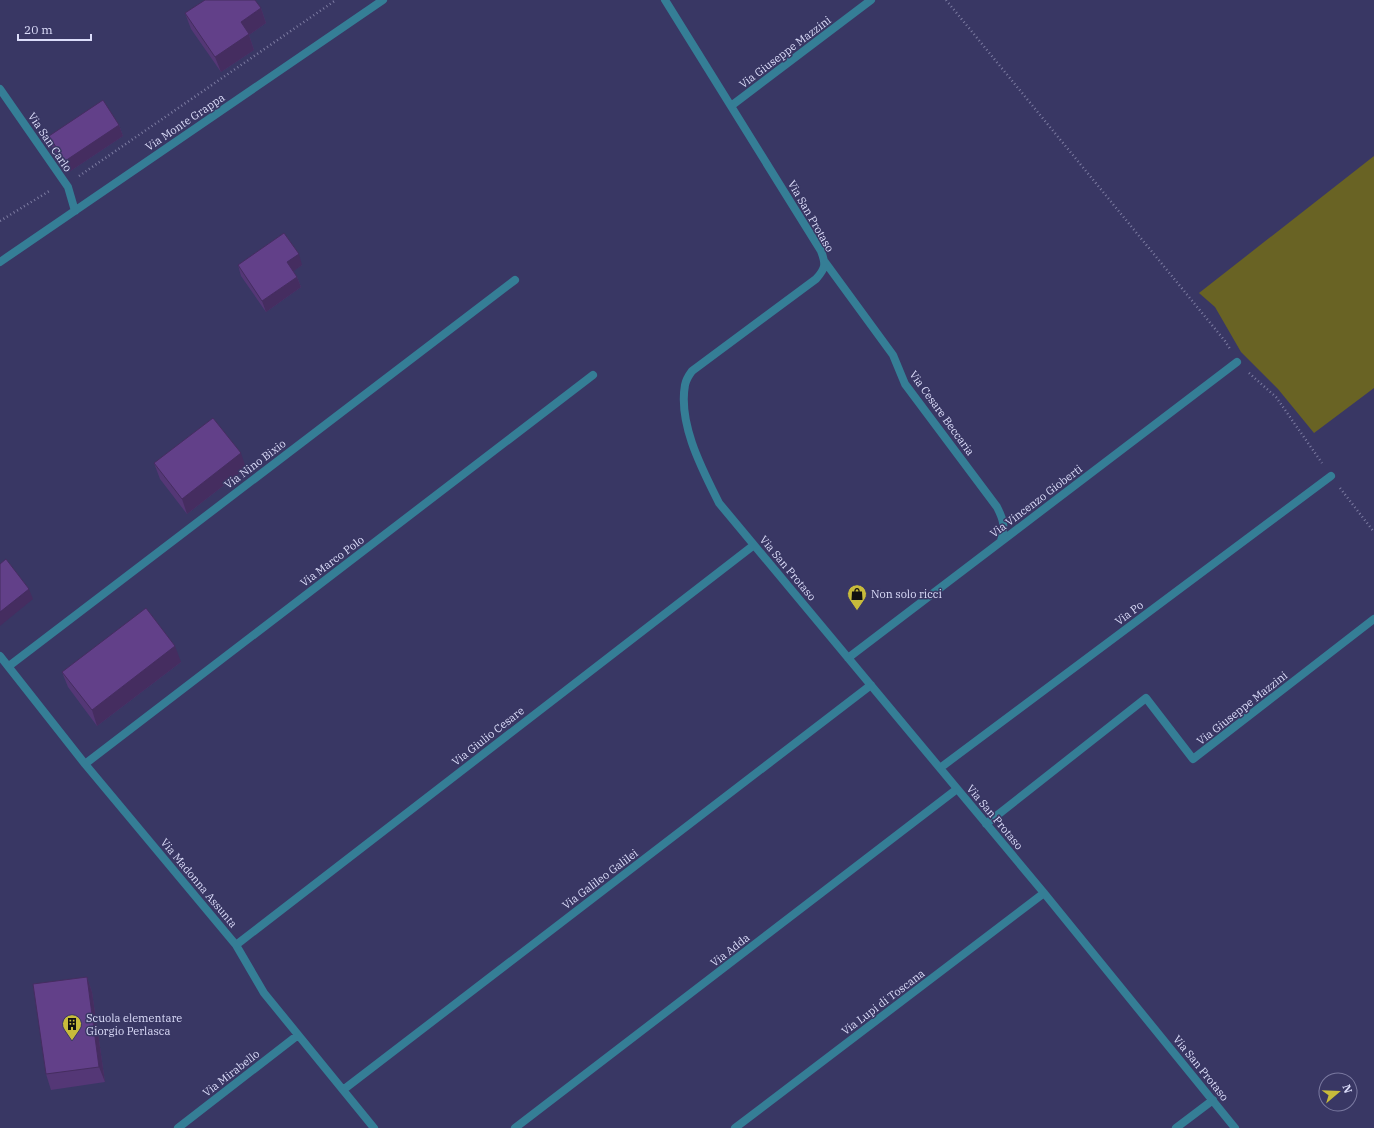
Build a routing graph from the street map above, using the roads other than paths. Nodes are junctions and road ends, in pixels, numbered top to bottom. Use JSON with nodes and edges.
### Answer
{"nodes":[{"id":1,"x":383,"y":0,"type":"edge"},
{"id":2,"x":665,"y":0,"type":"edge"},
{"id":3,"x":871,"y":0,"type":"edge"},
{"id":4,"x":0,"y":89,"type":"edge"},
{"id":5,"x":731,"y":106,"type":"junction"},
{"id":6,"x":75,"y":211,"type":"junction"},
{"id":7,"x":0,"y":262,"type":"edge"},
{"id":8,"x":825,"y":262,"type":"junction"},
{"id":9,"x":515,"y":280,"type":"dead end"},
{"id":10,"x":1237,"y":362,"type":"road end"},
{"id":11,"x":592,"y":375,"type":"dead end"},
{"id":12,"x":1331,"y":476,"type":"road end"},
{"id":13,"x":1001,"y":541,"type":"junction"},
{"id":14,"x":754,"y":545,"type":"junction"},
{"id":15,"x":1374,"y":619,"type":"edge"},
{"id":16,"x":0,"y":656,"type":"edge"},
{"id":17,"x":848,"y":658,"type":"junction"},
{"id":18,"x":9,"y":666,"type":"junction"},
{"id":19,"x":871,"y":685,"type":"junction"},
{"id":20,"x":85,"y":764,"type":"junction"},
{"id":21,"x":940,"y":768,"type":"junction"},
{"id":22,"x":957,"y":789,"type":"junction"},
{"id":23,"x":986,"y":824,"type":"junction"},
{"id":24,"x":1044,"y":893,"type":"junction"},
{"id":25,"x":236,"y":945,"type":"junction"},
{"id":26,"x":298,"y":1035,"type":"junction"},
{"id":27,"x":343,"y":1090,"type":"junction"},
{"id":28,"x":1213,"y":1100,"type":"junction"},
{"id":29,"x":178,"y":1128,"type":"edge"},
{"id":30,"x":374,"y":1128,"type":"edge"},
{"id":31,"x":515,"y":1128,"type":"edge"},
{"id":32,"x":735,"y":1128,"type":"edge"},
{"id":33,"x":1176,"y":1128,"type":"edge"},
{"id":34,"x":1235,"y":1128,"type":"edge"}],
"edges":[{"from":1,"to":6,"type":"street","name":"Via Monte Grappa"},
{"from":2,"to":5,"type":"street","name":"Via San Protaso"},
{"from":3,"to":5,"type":"street","name":"Via Giuseppe Mazzini"},
{"from":4,"to":6,"type":"street","name":"Via San Carlo"},
{"from":5,"to":8,"type":"street","name":"Via San Protaso"},
{"from":6,"to":7,"type":"street","name":"Via Monte Grappa"},
{"from":8,"to":13,"type":"street","name":"Via Cesare Beccaria"},
{"from":8,"to":14,"type":"street","name":"Via San Protaso"},
{"from":9,"to":18,"type":"street","name":"Via Nino Bixio"},
{"from":10,"to":13,"type":"street","name":"Via Vincenzo Gioberti"},
{"from":11,"to":20,"type":"street","name":"Via Marco Polo"},
{"from":12,"to":21,"type":"street","name":"Via Po"},
{"from":13,"to":17,"type":"street","name":"Via Vincenzo Gioberti"},
{"from":14,"to":17,"type":"street","name":"Via San Protaso"},
{"from":14,"to":25,"type":"street","name":"Via Giulio Cesare"},
{"from":15,"to":23,"type":"street","name":"Via Giuseppe Mazzini"},
{"from":16,"to":18,"type":"street","name":"Via Madonna Assunta"},
{"from":17,"to":19,"type":"street","name":"Via San Protaso"},
{"from":18,"to":20,"type":"street","name":"Via Madonna Assunta"},
{"from":19,"to":21,"type":"street","name":"Via San Protaso"},
{"from":19,"to":27,"type":"street","name":"Via Galileo Galilei"},
{"from":20,"to":25,"type":"street","name":"Via Madonna Assunta"},
{"from":21,"to":22,"type":"street","name":"Via San Protaso"},
{"from":22,"to":23,"type":"street","name":"Via San Protaso"},
{"from":22,"to":31,"type":"street","name":"Via Adda"},
{"from":23,"to":24,"type":"street","name":"Via San Protaso"},
{"from":24,"to":28,"type":"street","name":"Via San Protaso"},
{"from":24,"to":32,"type":"street","name":"Via Lupi di Toscana"},
{"from":25,"to":26,"type":"street","name":"Via Madonna Assunta"},
{"from":26,"to":27,"type":"street","name":"Via Madonna Assunta"},
{"from":26,"to":29,"type":"street","name":"Via Mirabello"},
{"from":27,"to":30,"type":"street","name":"Via Madonna Assunta"},
{"from":28,"to":33,"type":"street"},
{"from":28,"to":34,"type":"street","name":"Via San Protaso"}]}
